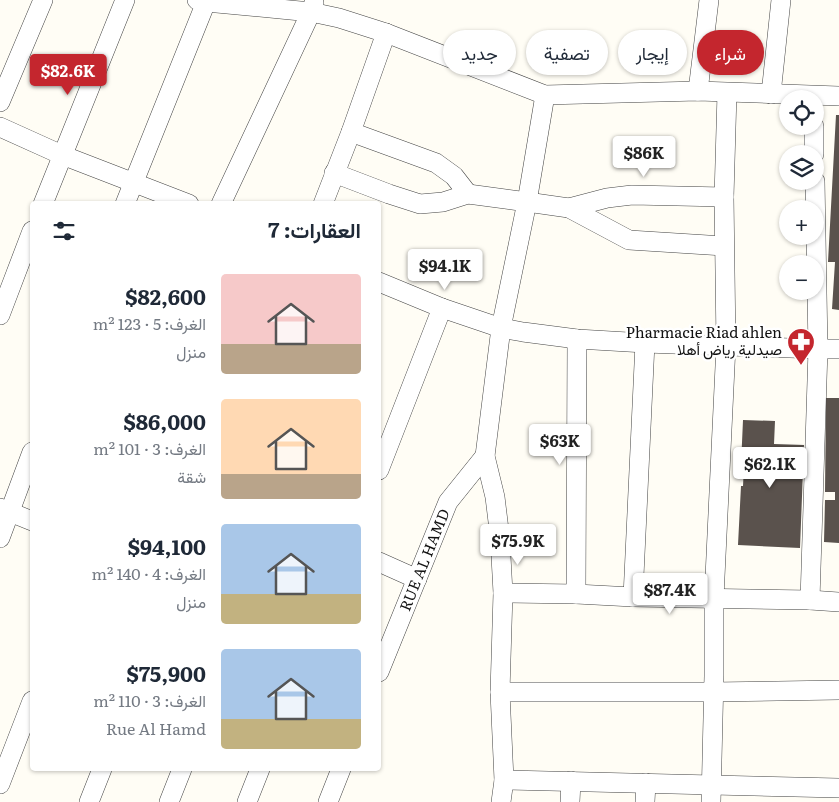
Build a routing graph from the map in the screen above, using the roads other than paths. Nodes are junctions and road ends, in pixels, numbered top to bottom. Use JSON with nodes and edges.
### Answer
{"nodes":[{"id":1,"x":42,"y":0,"type":"edge"},
{"id":2,"x":125,"y":0,"type":"edge"},
{"id":3,"x":709,"y":0,"type":"edge"},
{"id":4,"x":781,"y":0,"type":"edge"},
{"id":5,"x":202,"y":1,"type":"edge"},
{"id":6,"x":313,"y":6,"type":"edge"},
{"id":7,"x":386,"y":32,"type":"junction"},
{"id":8,"x":698,"y":91,"type":"junction"},
{"id":9,"x":727,"y":93,"type":"junction"},
{"id":10,"x":771,"y":94,"type":"junction"},
{"id":11,"x":545,"y":95,"type":"junction"},
{"id":12,"x":779,"y":95,"type":"edge"},
{"id":13,"x":839,"y":96,"type":"edge"},
{"id":14,"x":824,"y":97,"type":"edge"},
{"id":15,"x":0,"y":102,"type":"edge"},
{"id":16,"x":0,"y":127,"type":"edge"},
{"id":17,"x":351,"y":132,"type":"junction"},
{"id":18,"x":62,"y":155,"type":"junction"},
{"id":19,"x":334,"y":173,"type":"junction"},
{"id":20,"x":133,"y":181,"type":"junction"},
{"id":21,"x":815,"y":190,"type":"edge"},
{"id":22,"x":468,"y":194,"type":"junction"},
{"id":23,"x":724,"y":197,"type":"junction"},
{"id":24,"x":44,"y":201,"type":"edge"},
{"id":25,"x":126,"y":201,"type":"edge"},
{"id":26,"x":182,"y":201,"type":"edge"},
{"id":27,"x":222,"y":201,"type":"edge"},
{"id":28,"x":324,"y":201,"type":"edge"},
{"id":29,"x":527,"y":202,"type":"junction"},
{"id":30,"x":569,"y":208,"type":"junction"},
{"id":31,"x":30,"y":236,"type":"edge"},
{"id":32,"x":724,"y":246,"type":"junction"},
{"id":33,"x":381,"y":283,"type":"edge"},
{"id":34,"x":442,"y":308,"type":"junction"},
{"id":35,"x":0,"y":315,"type":"edge"},
{"id":36,"x":501,"y":328,"type":"junction"},
{"id":37,"x":577,"y":339,"type":"junction"},
{"id":38,"x":645,"y":343,"type":"junction"},
{"id":39,"x":726,"y":346,"type":"junction"},
{"id":40,"x":818,"y":349,"type":"junction"},
{"id":41,"x":839,"y":349,"type":"edge"},
{"id":42,"x":30,"y":456,"type":"edge"},
{"id":43,"x":485,"y":456,"type":"junction"},
{"id":44,"x":381,"y":465,"type":"edge"},
{"id":45,"x":5,"y":510,"type":"edge"},
{"id":46,"x":30,"y":520,"type":"edge"},
{"id":47,"x":0,"y":538,"type":"edge"},
{"id":48,"x":381,"y":563,"type":"edge"},
{"id":49,"x":417,"y":579,"type":"junction"},
{"id":50,"x":503,"y":593,"type":"junction"},
{"id":51,"x":576,"y":594,"type":"junction"},
{"id":52,"x":633,"y":597,"type":"junction"},
{"id":53,"x":714,"y":598,"type":"junction"},
{"id":54,"x":810,"y":600,"type":"junction"},
{"id":55,"x":839,"y":602,"type":"edge"},
{"id":56,"x":381,"y":663,"type":"edge"},
{"id":57,"x":839,"y":690,"type":"edge"},
{"id":58,"x":500,"y":692,"type":"junction"},
{"id":59,"x":713,"y":692,"type":"junction"},
{"id":60,"x":30,"y":706,"type":"edge"},
{"id":61,"x":101,"y":771,"type":"edge"},
{"id":62,"x":181,"y":771,"type":"edge"},
{"id":63,"x":259,"y":771,"type":"edge"},
{"id":64,"x":340,"y":771,"type":"edge"},
{"id":65,"x":504,"y":780,"type":"junction"},
{"id":66,"x":571,"y":781,"type":"junction"},
{"id":67,"x":646,"y":783,"type":"junction"},
{"id":68,"x":0,"y":784,"type":"edge"},
{"id":69,"x":839,"y":788,"type":"edge"},
{"id":70,"x":711,"y":793,"type":"edge"},
{"id":71,"x":808,"y":795,"type":"edge"},
{"id":72,"x":89,"y":802,"type":"edge"},
{"id":73,"x":169,"y":802,"type":"edge"},
{"id":74,"x":247,"y":802,"type":"edge"},
{"id":75,"x":328,"y":802,"type":"edge"},
{"id":76,"x":501,"y":802,"type":"edge"},
{"id":77,"x":570,"y":802,"type":"edge"},
{"id":78,"x":645,"y":802,"type":"edge"}],
"edges":[{"from":1,"to":15,"type":"street"},
{"from":2,"to":18,"type":"street"},
{"from":3,"to":8,"type":"street"},
{"from":4,"to":10,"type":"street"},
{"from":5,"to":6,"type":"street"},
{"from":5,"to":20,"type":"street"},
{"from":6,"to":7,"type":"street"},
{"from":6,"to":27,"type":"street"},
{"from":7,"to":11,"type":"street"},
{"from":7,"to":17,"type":"street"},
{"from":8,"to":9,"type":"street"},
{"from":8,"to":11,"type":"street"},
{"from":9,"to":10,"type":"street"},
{"from":9,"to":23,"type":"street"},
{"from":10,"to":12,"type":"street"},
{"from":11,"to":29,"type":"street"},
{"from":13,"to":14,"type":"street"},
{"from":16,"to":18,"type":"street"},
{"from":17,"to":19,"type":"street"},
{"from":17,"to":22,"type":"street"},
{"from":18,"to":20,"type":"street"},
{"from":18,"to":24,"type":"street"},
{"from":19,"to":22,"type":"street"},
{"from":19,"to":28,"type":"street"},
{"from":20,"to":25,"type":"street"},
{"from":20,"to":26,"type":"street"},
{"from":21,"to":40,"type":"street"},
{"from":22,"to":29,"type":"street"},
{"from":23,"to":30,"type":"street"},
{"from":23,"to":32,"type":"street"},
{"from":29,"to":30,"type":"street"},
{"from":29,"to":36,"type":"street"},
{"from":30,"to":32,"type":"street"},
{"from":31,"to":35,"type":"street"},
{"from":32,"to":39,"type":"street"},
{"from":33,"to":34,"type":"street"},
{"from":34,"to":36,"type":"street"},
{"from":34,"to":44,"type":"street"},
{"from":36,"to":37,"type":"street"},
{"from":36,"to":43,"type":"street"},
{"from":37,"to":38,"type":"street"},
{"from":37,"to":51,"type":"street"},
{"from":38,"to":39,"type":"street"},
{"from":38,"to":52,"type":"street"},
{"from":39,"to":40,"type":"street"},
{"from":39,"to":53,"type":"street"},
{"from":40,"to":41,"type":"street"},
{"from":40,"to":54,"type":"street"},
{"from":42,"to":45,"type":"street"},
{"from":43,"to":49,"type":"street","name":"RUE AL HAMD"},
{"from":43,"to":50,"type":"street"},
{"from":45,"to":46,"type":"street"},
{"from":45,"to":47,"type":"street"},
{"from":48,"to":49,"type":"street"},
{"from":49,"to":56,"type":"street","name":"RUE AL HAMD"},
{"from":50,"to":51,"type":"street"},
{"from":50,"to":58,"type":"street"},
{"from":51,"to":52,"type":"street"},
{"from":52,"to":53,"type":"street"},
{"from":53,"to":54,"type":"street"},
{"from":53,"to":59,"type":"street"},
{"from":54,"to":55,"type":"street"},
{"from":57,"to":59,"type":"street"},
{"from":58,"to":59,"type":"street"},
{"from":58,"to":65,"type":"street"},
{"from":59,"to":70,"type":"street"},
{"from":60,"to":68,"type":"street"},
{"from":61,"to":72,"type":"street"},
{"from":62,"to":73,"type":"street"},
{"from":63,"to":74,"type":"street"},
{"from":64,"to":75,"type":"street"},
{"from":65,"to":66,"type":"street"},
{"from":65,"to":76,"type":"street"},
{"from":66,"to":67,"type":"street"},
{"from":66,"to":77,"type":"street"},
{"from":67,"to":70,"type":"street"},
{"from":67,"to":78,"type":"street"},
{"from":69,"to":71,"type":"street"},
{"from":70,"to":71,"type":"street"}]}
